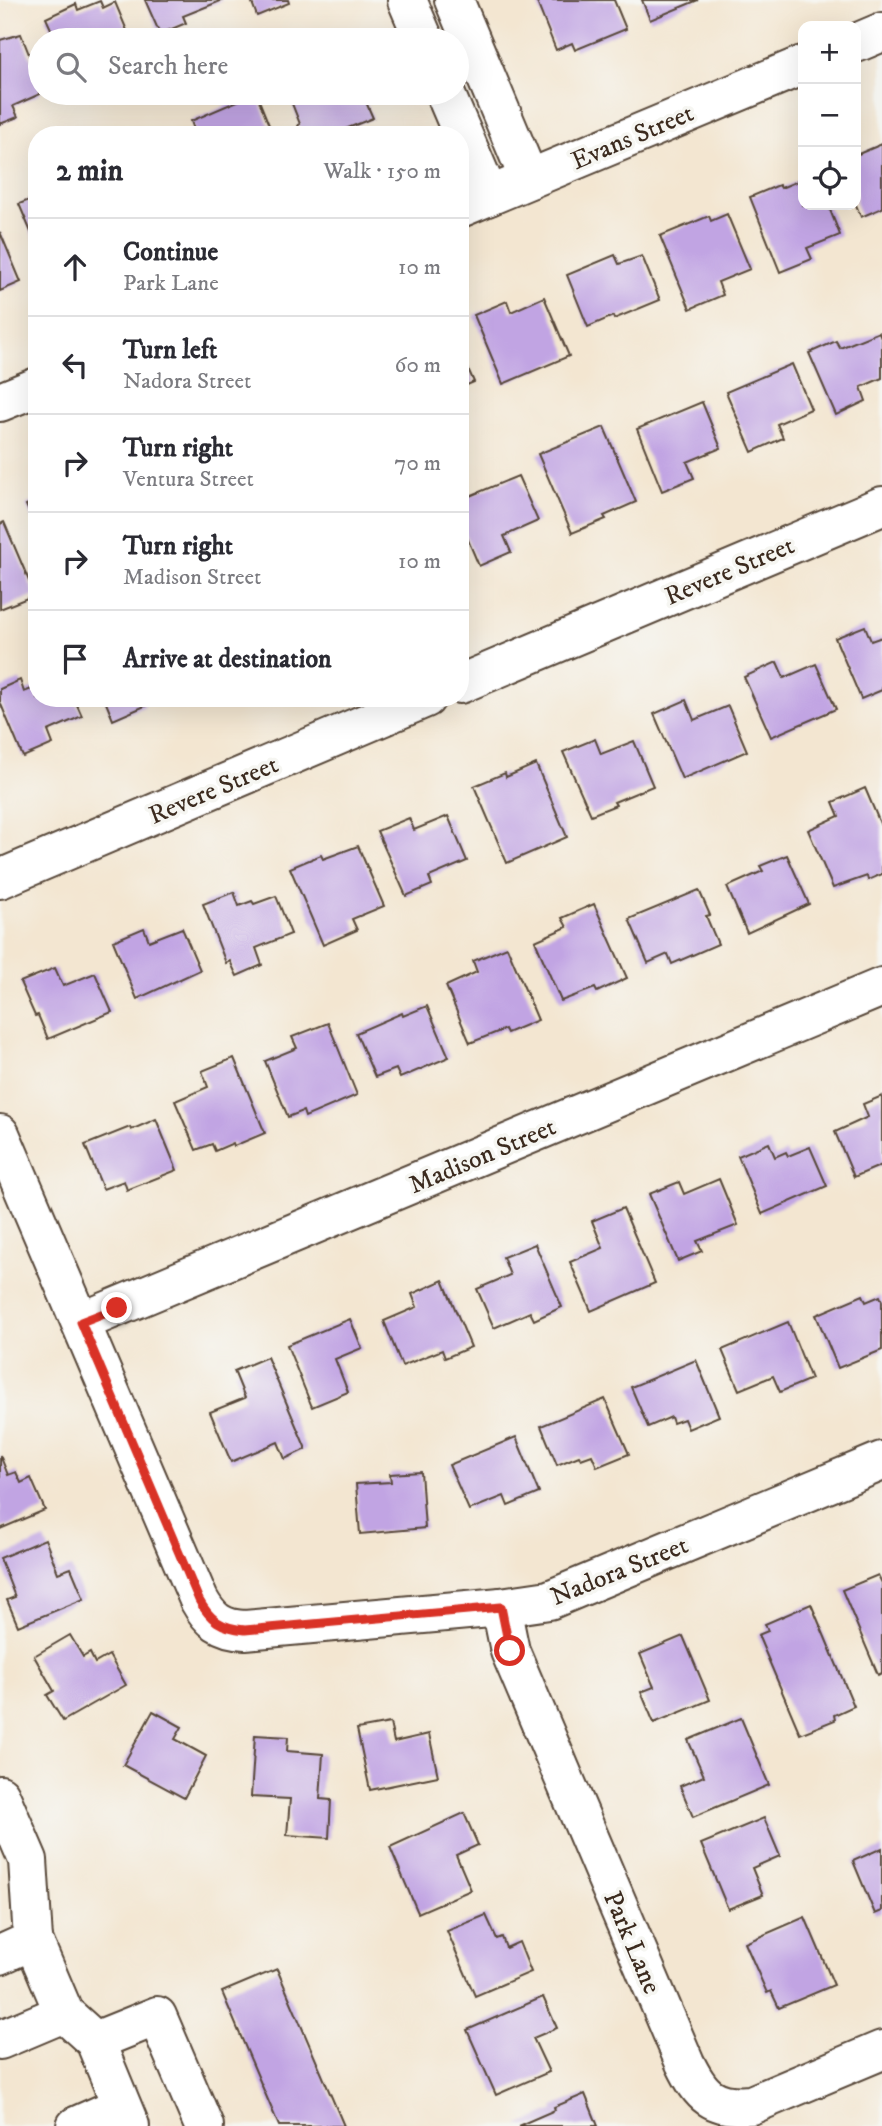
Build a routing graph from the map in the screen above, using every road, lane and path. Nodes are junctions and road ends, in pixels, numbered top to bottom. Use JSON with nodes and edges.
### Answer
{"nodes":[{"id":1,"x":407,"y":0,"type":"edge"},
{"id":2,"x":454,"y":0,"type":"edge"},
{"id":3,"x":419,"y":28,"type":"edge"},
{"id":4,"x":466,"y":28,"type":"edge"},
{"id":5,"x":882,"y":32,"type":"edge"},
{"id":6,"x":469,"y":36,"type":"edge"},
{"id":7,"x":861,"y":41,"type":"edge"},
{"id":8,"x":798,"y":67,"type":"edge"},
{"id":9,"x":448,"y":105,"type":"edge"},
{"id":10,"x":454,"y":126,"type":"edge"},
{"id":11,"x":529,"y":179,"type":"junction"},
{"id":12,"x":469,"y":180,"type":"edge"},
{"id":13,"x":475,"y":202,"type":"edge"},
{"id":14,"x":28,"y":391,"type":"edge"},
{"id":15,"x":0,"y":402,"type":"edge"},
{"id":16,"x":882,"y":506,"type":"edge"},
{"id":17,"x":469,"y":680,"type":"edge"},
{"id":18,"x":405,"y":707,"type":"edge"},
{"id":19,"x":0,"y":879,"type":"edge"},
{"id":20,"x":882,"y":987,"type":"edge"},
{"id":21,"x":0,"y":1134,"type":"edge"},
{"id":22,"x":81,"y":1322,"type":"junction"},
{"id":23,"x":882,"y":1461,"type":"edge"},
{"id":24,"x":501,"y":1607,"type":"junction"},
{"id":25,"x":0,"y":1795,"type":"edge"},
{"id":26,"x":17,"y":1947,"type":"edge"},
{"id":27,"x":64,"y":2013,"type":"junction"},
{"id":28,"x":0,"y":2040,"type":"edge"},
{"id":29,"x":95,"y":2041,"type":"junction"},
{"id":30,"x":882,"y":2050,"type":"edge"},
{"id":31,"x":126,"y":2116,"type":"edge"},
{"id":32,"x":76,"y":2126,"type":"edge"},
{"id":33,"x":204,"y":2126,"type":"edge"}],
"edges":[{"from":1,"to":3,"type":"street"},
{"from":2,"to":4,"type":"street"},
{"from":5,"to":7,"type":"street"},
{"from":6,"to":11,"type":"street"},
{"from":8,"to":11,"type":"street","name":"Evans Street"},
{"from":9,"to":10,"type":"street"},
{"from":11,"to":13,"type":"street","name":"Evans Street"},
{"from":12,"to":13,"type":"street"},
{"from":14,"to":15,"type":"street"},
{"from":16,"to":17,"type":"street","name":"Revere Street"},
{"from":18,"to":19,"type":"street","name":"Revere Street"},
{"from":20,"to":22,"type":"street","name":"Madison Street"},
{"from":21,"to":22,"type":"street"},
{"from":22,"to":24,"type":"street","name":"Nadora Street"},
{"from":23,"to":24,"type":"street","name":"Nadora Street"},
{"from":24,"to":30,"type":"street","name":"Park Lane"},
{"from":25,"to":26,"type":"street"},
{"from":26,"to":27,"type":"street"},
{"from":27,"to":28,"type":"street"},
{"from":27,"to":29,"type":"street"},
{"from":29,"to":31,"type":"street"},
{"from":29,"to":33,"type":"street"},
{"from":31,"to":32,"type":"street"}]}
